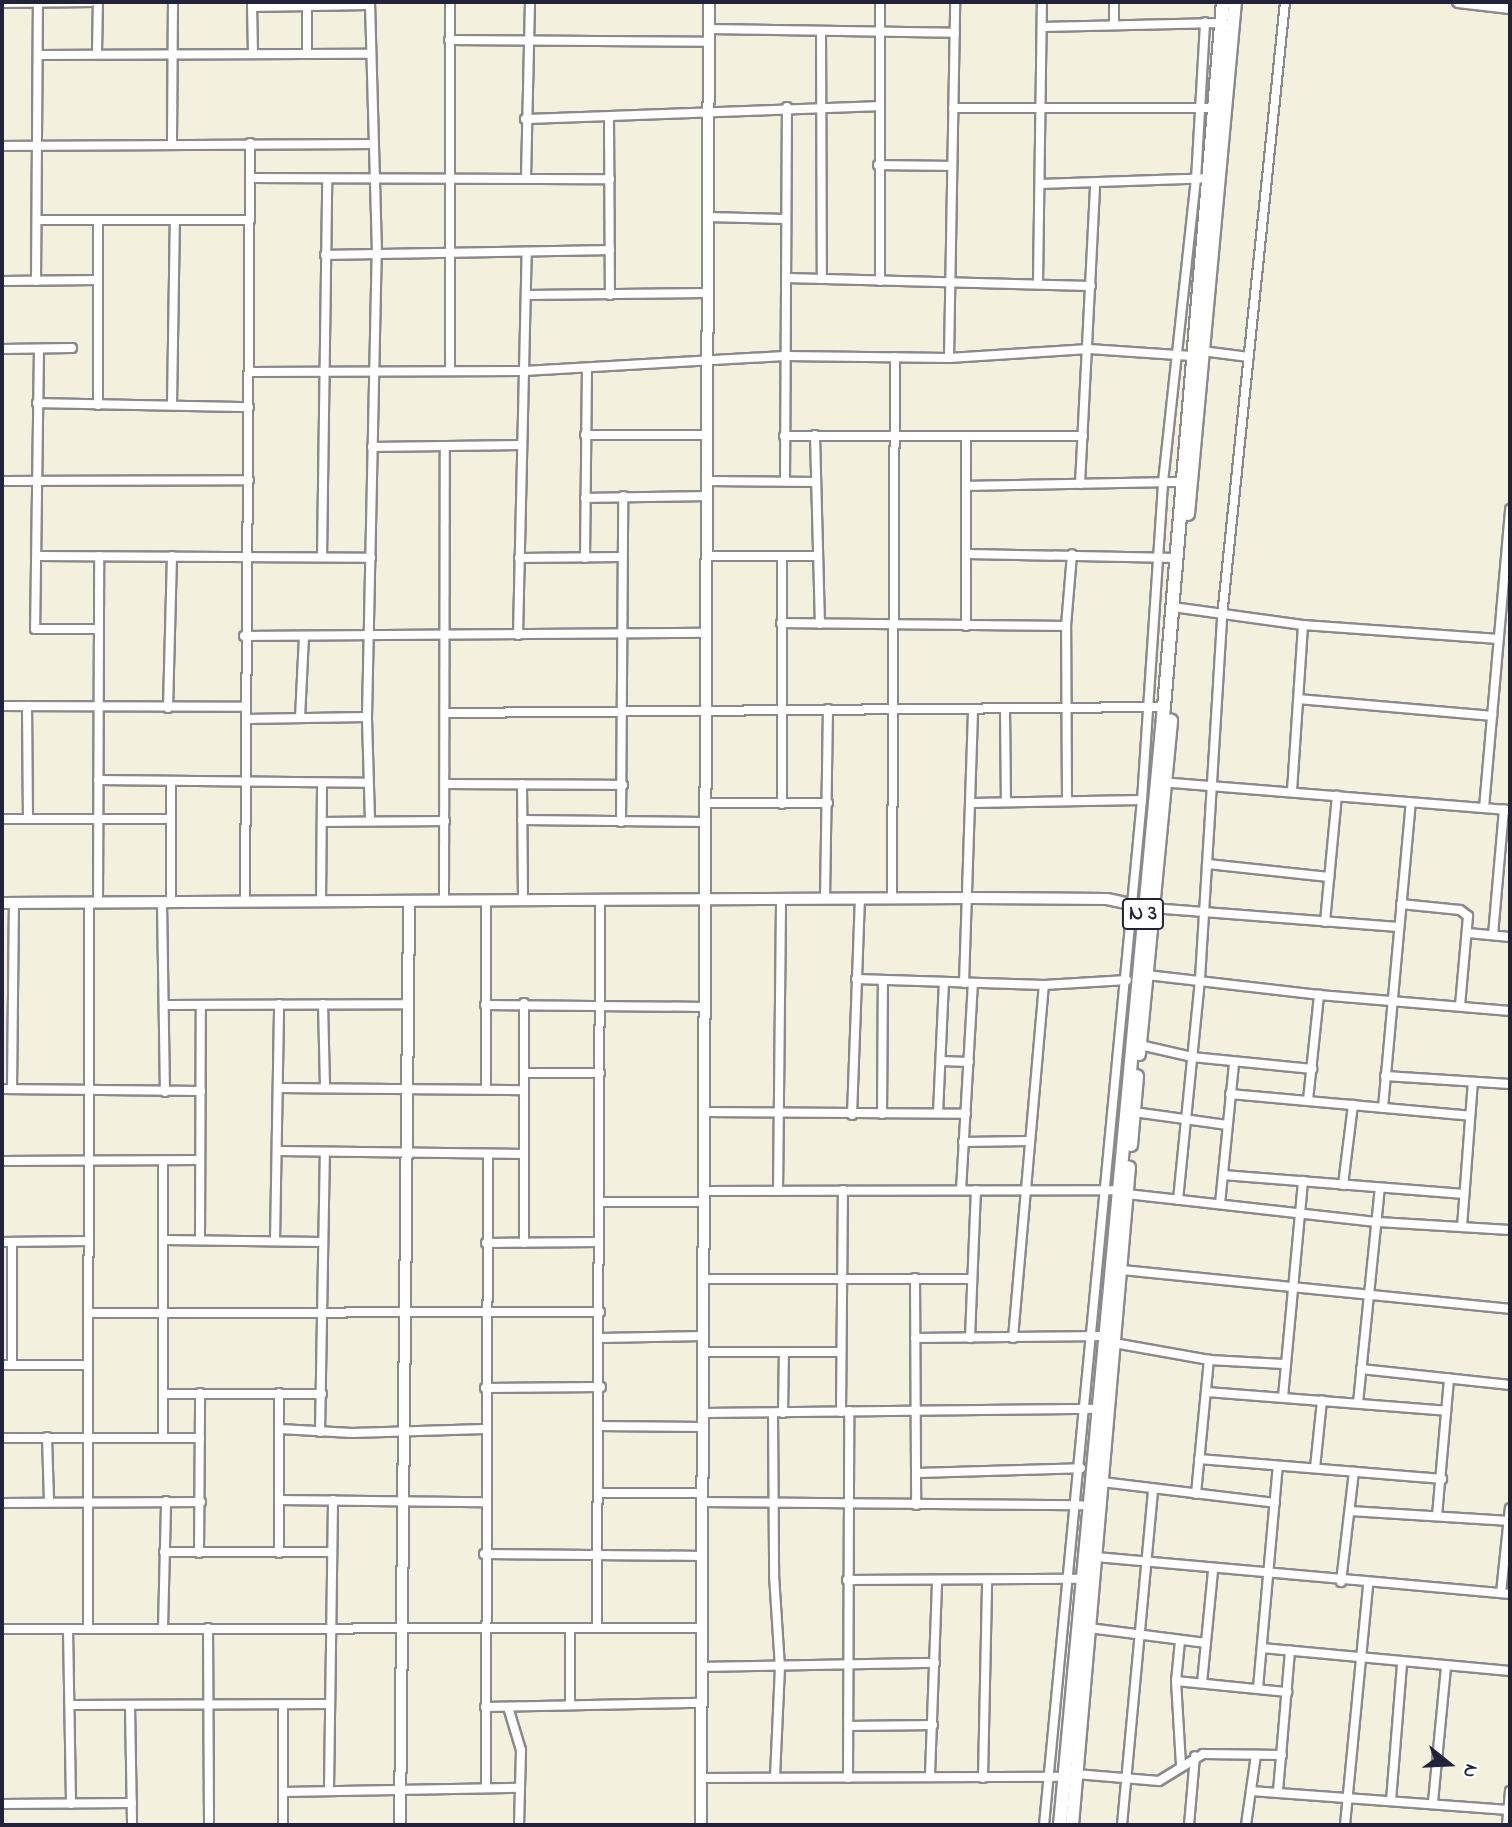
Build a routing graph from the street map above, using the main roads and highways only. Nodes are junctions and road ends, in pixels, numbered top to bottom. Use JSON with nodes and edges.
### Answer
{"nodes":[{"id":1,"x":1223,"y":2,"type":"edge"},
{"id":2,"x":1235,"y":2,"type":"edge"},
{"id":3,"x":1197,"y":354,"type":"junction"},
{"id":4,"x":1160,"y":781,"type":"junction"},
{"id":5,"x":1136,"y":978,"type":"junction"},
{"id":6,"x":1123,"y":1192,"type":"junction"},
{"id":7,"x":1103,"y":1338,"type":"junction"},
{"id":8,"x":1070,"y":1775,"type":"junction"},
{"id":9,"x":1060,"y":1825,"type":"edge"},
{"id":10,"x":1072,"y":1825,"type":"edge"}],
"edges":[{"from":1,"to":3,"type":"main road","number":"N 3"},
{"from":2,"to":3,"type":"main road","number":"N 3"},
{"from":3,"to":4,"type":"main road","number":"N 3"},
{"from":3,"to":4,"type":"main road","number":"N 3"},
{"from":4,"to":5,"type":"main road","number":"N 3"},
{"from":5,"to":6,"type":"main road","number":"N 3"},
{"from":5,"to":6,"type":"main road","number":"N 3"},
{"from":6,"to":7,"type":"main road","number":"N 3"},
{"from":6,"to":7,"type":"main road","number":"N 3"},
{"from":7,"to":8,"type":"main road","number":"N 3"},
{"from":7,"to":8,"type":"main road","number":"N 3"},
{"from":8,"to":9,"type":"main road","number":"N 3"},
{"from":8,"to":10,"type":"main road","number":"N 3"}]}
